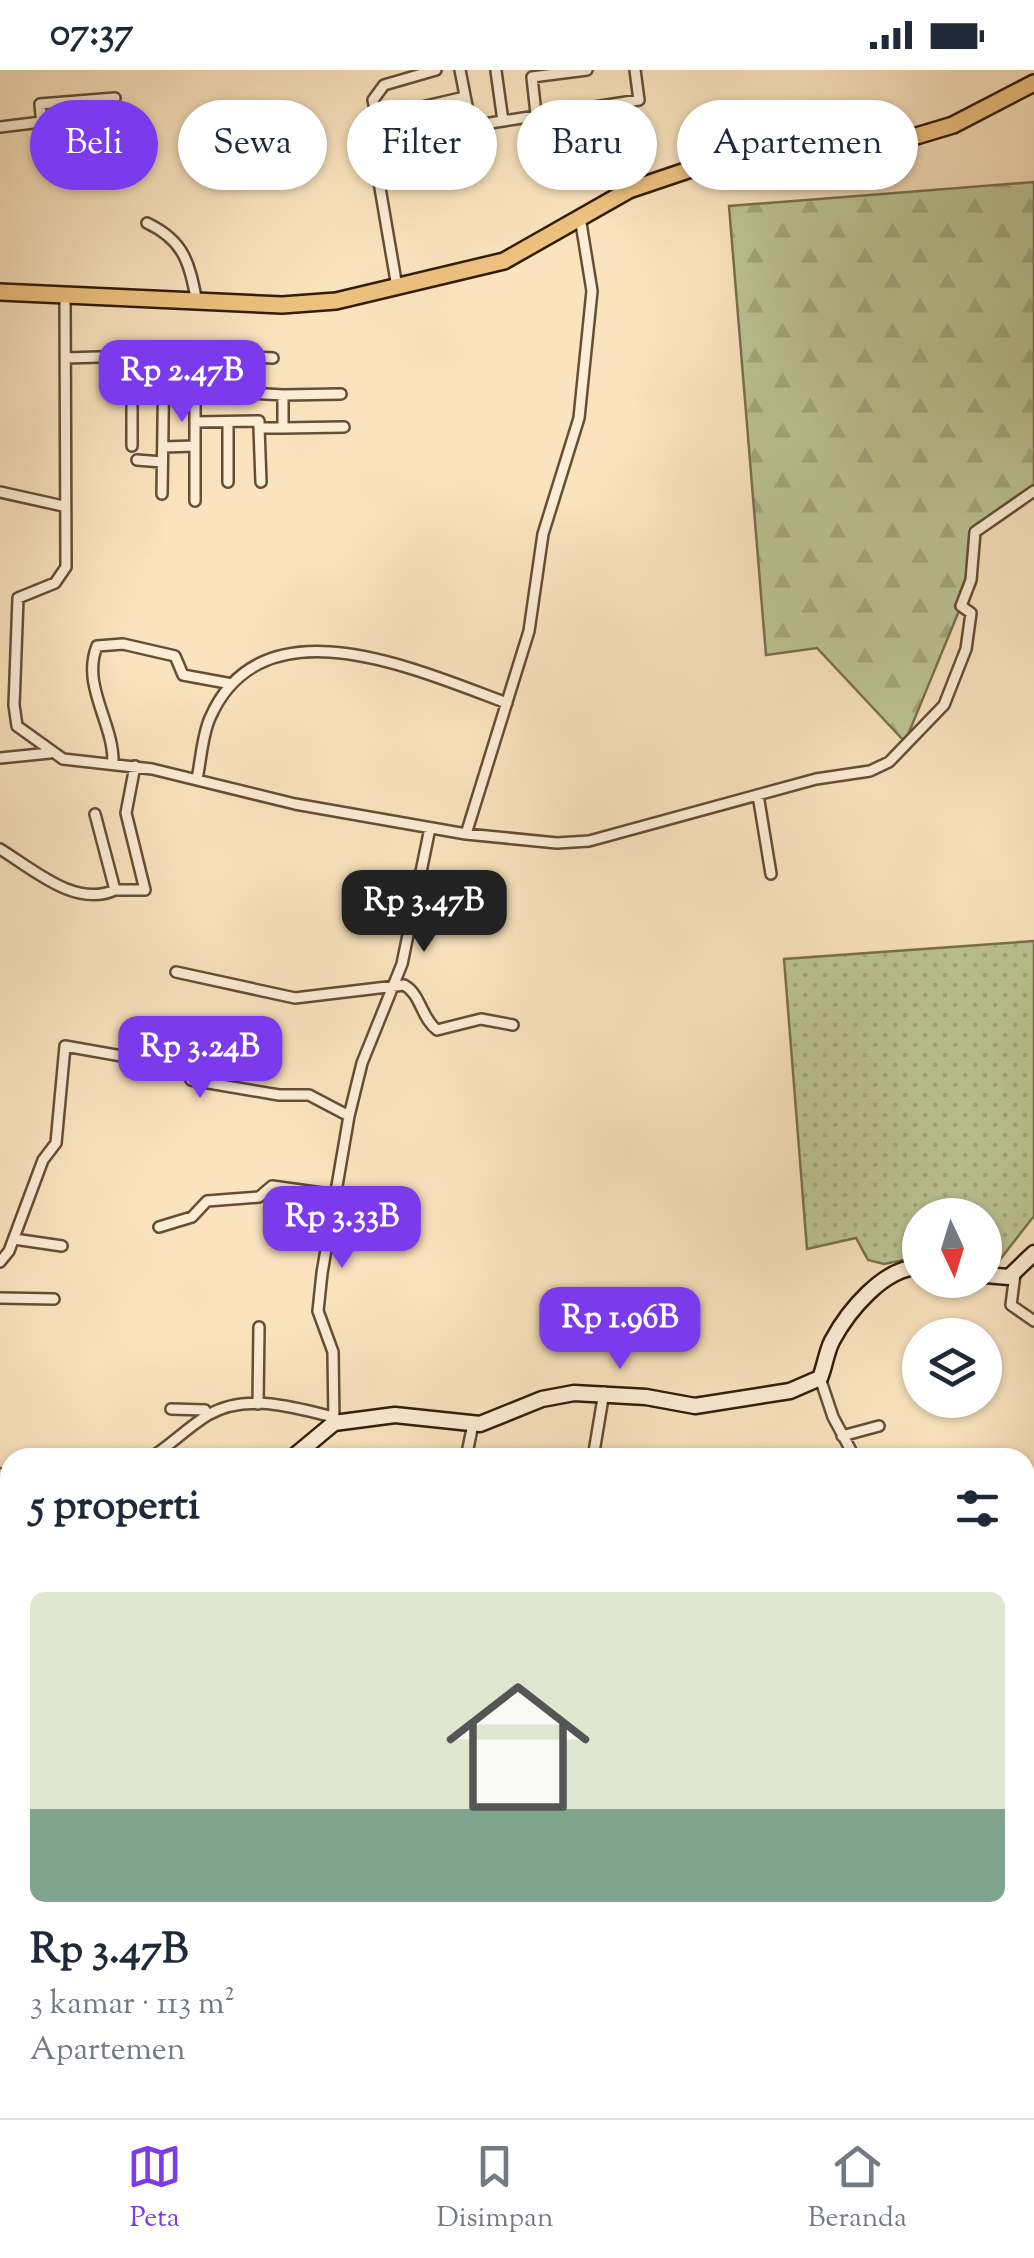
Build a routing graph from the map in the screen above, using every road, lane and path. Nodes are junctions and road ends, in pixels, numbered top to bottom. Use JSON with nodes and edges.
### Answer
{"nodes":[{"id":1,"x":460,"y":70,"type":"edge"},
{"id":2,"x":587,"y":70,"type":"edge"},
{"id":3,"x":635,"y":70,"type":"edge"},
{"id":4,"x":429,"y":71,"type":"edge"},
{"id":5,"x":496,"y":71,"type":"edge"},
{"id":6,"x":531,"y":74,"type":"edge"},
{"id":7,"x":1034,"y":84,"type":"edge"},
{"id":8,"x":464,"y":97,"type":"junction"},
{"id":9,"x":115,"y":98,"type":"dead end"},
{"id":10,"x":90,"y":100,"type":"edge"},
{"id":11,"x":374,"y":100,"type":"edge"},
{"id":12,"x":451,"y":100,"type":"edge"},
{"id":13,"x":465,"y":100,"type":"edge"},
{"id":14,"x":534,"y":100,"type":"edge"},
{"id":15,"x":639,"y":100,"type":"edge"},
{"id":16,"x":517,"y":117,"type":"edge"},
{"id":17,"x":503,"y":120,"type":"junction"},
{"id":18,"x":497,"y":121,"type":"edge"},
{"id":19,"x":30,"y":123,"type":"edge"},
{"id":20,"x":0,"y":127,"type":"edge"},
{"id":21,"x":381,"y":190,"type":"edge"},
{"id":22,"x":580,"y":217,"type":"junction"},
{"id":23,"x":147,"y":223,"type":"dead end"},
{"id":24,"x":397,"y":287,"type":"junction"},
{"id":25,"x":0,"y":292,"type":"edge"},
{"id":26,"x":66,"y":296,"type":"junction"},
{"id":27,"x":197,"y":302,"type":"junction"},
{"id":28,"x":195,"y":354,"type":"junction"},
{"id":29,"x":164,"y":355,"type":"junction"},
{"id":30,"x":132,"y":357,"type":"junction"},
{"id":31,"x":66,"y":358,"type":"junction"},
{"id":32,"x":273,"y":358,"type":"dead end"},
{"id":33,"x":230,"y":392,"type":"dead end"},
{"id":34,"x":283,"y":394,"type":"junction"},
{"id":35,"x":341,"y":394,"type":"dead end"},
{"id":36,"x":195,"y":422,"type":"junction"},
{"id":37,"x":228,"y":422,"type":"junction"},
{"id":38,"x":344,"y":427,"type":"dead end"},
{"id":39,"x":259,"y":428,"type":"junction"},
{"id":40,"x":283,"y":428,"type":"junction"},
{"id":41,"x":132,"y":446,"type":"dead end"},
{"id":42,"x":162,"y":446,"type":"junction"},
{"id":43,"x":195,"y":446,"type":"junction"},
{"id":44,"x":137,"y":460,"type":"dead end"},
{"id":45,"x":162,"y":462,"type":"junction"},
{"id":46,"x":228,"y":482,"type":"dead end"},
{"id":47,"x":261,"y":482,"type":"dead end"},
{"id":48,"x":1034,"y":491,"type":"edge"},
{"id":49,"x":0,"y":492,"type":"edge"},
{"id":50,"x":162,"y":494,"type":"dead end"},
{"id":51,"x":194,"y":501,"type":"dead end"},
{"id":52,"x":63,"y":506,"type":"junction"},
{"id":53,"x":232,"y":684,"type":"junction"},
{"id":54,"x":507,"y":702,"type":"junction"},
{"id":55,"x":50,"y":754,"type":"junction"},
{"id":56,"x":0,"y":758,"type":"edge"},
{"id":57,"x":113,"y":763,"type":"junction"},
{"id":58,"x":135,"y":766,"type":"junction"},
{"id":59,"x":197,"y":779,"type":"junction"},
{"id":60,"x":758,"y":795,"type":"junction"},
{"id":61,"x":95,"y":814,"type":"dead end"},
{"id":62,"x":430,"y":828,"type":"junction"},
{"id":63,"x":466,"y":834,"type":"junction"},
{"id":64,"x":0,"y":849,"type":"edge"},
{"id":65,"x":771,"y":874,"type":"dead end"},
{"id":66,"x":114,"y":890,"type":"junction"},
{"id":67,"x":176,"y":972,"type":"dead end"},
{"id":68,"x":392,"y":985,"type":"junction"},
{"id":69,"x":512,"y":1025,"type":"dead end"},
{"id":70,"x":349,"y":1116,"type":"junction"},
{"id":71,"x":337,"y":1195,"type":"junction"},
{"id":72,"x":160,"y":1226,"type":"dead end"},
{"id":73,"x":14,"y":1239,"type":"junction"},
{"id":74,"x":62,"y":1246,"type":"dead end"},
{"id":75,"x":4,"y":1250,"type":"edge"},
{"id":76,"x":1034,"y":1253,"type":"edge"},
{"id":77,"x":0,"y":1262,"type":"edge"},
{"id":78,"x":902,"y":1273,"type":"edge"},
{"id":79,"x":1002,"y":1274,"type":"edge"},
{"id":80,"x":1015,"y":1274,"type":"junction"},
{"id":81,"x":0,"y":1298,"type":"edge"},
{"id":82,"x":54,"y":1299,"type":"dead end"},
{"id":83,"x":1034,"y":1322,"type":"edge"},
{"id":84,"x":258,"y":1326,"type":"dead end"},
{"id":85,"x":820,"y":1378,"type":"junction"},
{"id":86,"x":604,"y":1392,"type":"junction"},
{"id":87,"x":258,"y":1404,"type":"junction"},
{"id":88,"x":171,"y":1409,"type":"dead end"},
{"id":89,"x":208,"y":1415,"type":"junction"},
{"id":90,"x":334,"y":1420,"type":"junction"},
{"id":91,"x":473,"y":1424,"type":"junction"},
{"id":92,"x":879,"y":1426,"type":"dead end"},
{"id":93,"x":842,"y":1436,"type":"junction"},
{"id":94,"x":163,"y":1448,"type":"edge"},
{"id":95,"x":303,"y":1448,"type":"edge"},
{"id":96,"x":468,"y":1448,"type":"edge"},
{"id":97,"x":595,"y":1448,"type":"edge"},
{"id":98,"x":849,"y":1448,"type":"edge"}],
"edges":[{"from":1,"to":8,"type":"street"},
{"from":2,"to":6,"type":"street"},
{"from":3,"to":15,"type":"street"},
{"from":4,"to":11,"type":"street"},
{"from":5,"to":17,"type":"street"},
{"from":6,"to":14,"type":"street"},
{"from":7,"to":22,"type":"main road"},
{"from":8,"to":12,"type":"street"},
{"from":8,"to":13,"type":"street"},
{"from":9,"to":10,"type":"street"},
{"from":16,"to":17,"type":"street"},
{"from":17,"to":18,"type":"street"},
{"from":19,"to":20,"type":"street"},
{"from":21,"to":24,"type":"street"},
{"from":22,"to":24,"type":"main road"},
{"from":22,"to":54,"type":"street"},
{"from":23,"to":27,"type":"street"},
{"from":24,"to":27,"type":"main road"},
{"from":25,"to":26,"type":"main road"},
{"from":26,"to":27,"type":"main road"},
{"from":26,"to":31,"type":"street"},
{"from":28,"to":29,"type":"street"},
{"from":28,"to":32,"type":"street"},
{"from":28,"to":36,"type":"street"},
{"from":29,"to":30,"type":"street"},
{"from":29,"to":42,"type":"street"},
{"from":30,"to":31,"type":"street"},
{"from":30,"to":41,"type":"street"},
{"from":31,"to":52,"type":"street"},
{"from":33,"to":34,"type":"street"},
{"from":34,"to":35,"type":"street"},
{"from":34,"to":40,"type":"street"},
{"from":36,"to":37,"type":"street"},
{"from":36,"to":43,"type":"street"},
{"from":37,"to":39,"type":"street"},
{"from":37,"to":46,"type":"street"},
{"from":38,"to":40,"type":"street"},
{"from":39,"to":40,"type":"street"},
{"from":39,"to":47,"type":"street"},
{"from":42,"to":43,"type":"street"},
{"from":42,"to":45,"type":"street"},
{"from":43,"to":51,"type":"street"},
{"from":44,"to":45,"type":"street"},
{"from":45,"to":50,"type":"street"},
{"from":48,"to":60,"type":"street"},
{"from":49,"to":52,"type":"street"},
{"from":52,"to":55,"type":"street"},
{"from":53,"to":54,"type":"street"},
{"from":53,"to":57,"type":"street"},
{"from":53,"to":59,"type":"street"},
{"from":54,"to":63,"type":"street"},
{"from":55,"to":56,"type":"street"},
{"from":55,"to":57,"type":"street"},
{"from":57,"to":58,"type":"street"},
{"from":58,"to":59,"type":"street"},
{"from":58,"to":66,"type":"street"},
{"from":59,"to":62,"type":"street"},
{"from":60,"to":63,"type":"street"},
{"from":60,"to":65,"type":"street"},
{"from":61,"to":66,"type":"street"},
{"from":62,"to":63,"type":"street"},
{"from":62,"to":68,"type":"street"},
{"from":64,"to":66,"type":"street"},
{"from":67,"to":68,"type":"street"},
{"from":68,"to":69,"type":"street"},
{"from":68,"to":70,"type":"street"},
{"from":70,"to":71,"type":"street"},
{"from":70,"to":73,"type":"street"},
{"from":71,"to":72,"type":"street"},
{"from":71,"to":90,"type":"street"},
{"from":73,"to":74,"type":"street"},
{"from":73,"to":75,"type":"street"},
{"from":75,"to":77,"type":"street"},
{"from":76,"to":80,"type":"street"},
{"from":78,"to":85,"type":"street"},
{"from":79,"to":80,"type":"street"},
{"from":80,"to":83,"type":"street"},
{"from":81,"to":82,"type":"street"},
{"from":84,"to":87,"type":"street"},
{"from":85,"to":86,"type":"street"},
{"from":85,"to":93,"type":"street"},
{"from":86,"to":91,"type":"street"},
{"from":86,"to":97,"type":"street"},
{"from":87,"to":89,"type":"street"},
{"from":87,"to":90,"type":"street"},
{"from":88,"to":89,"type":"street"},
{"from":89,"to":94,"type":"street"},
{"from":90,"to":91,"type":"street"},
{"from":90,"to":95,"type":"street"},
{"from":91,"to":96,"type":"street"},
{"from":92,"to":93,"type":"street"},
{"from":93,"to":98,"type":"street"}]}
